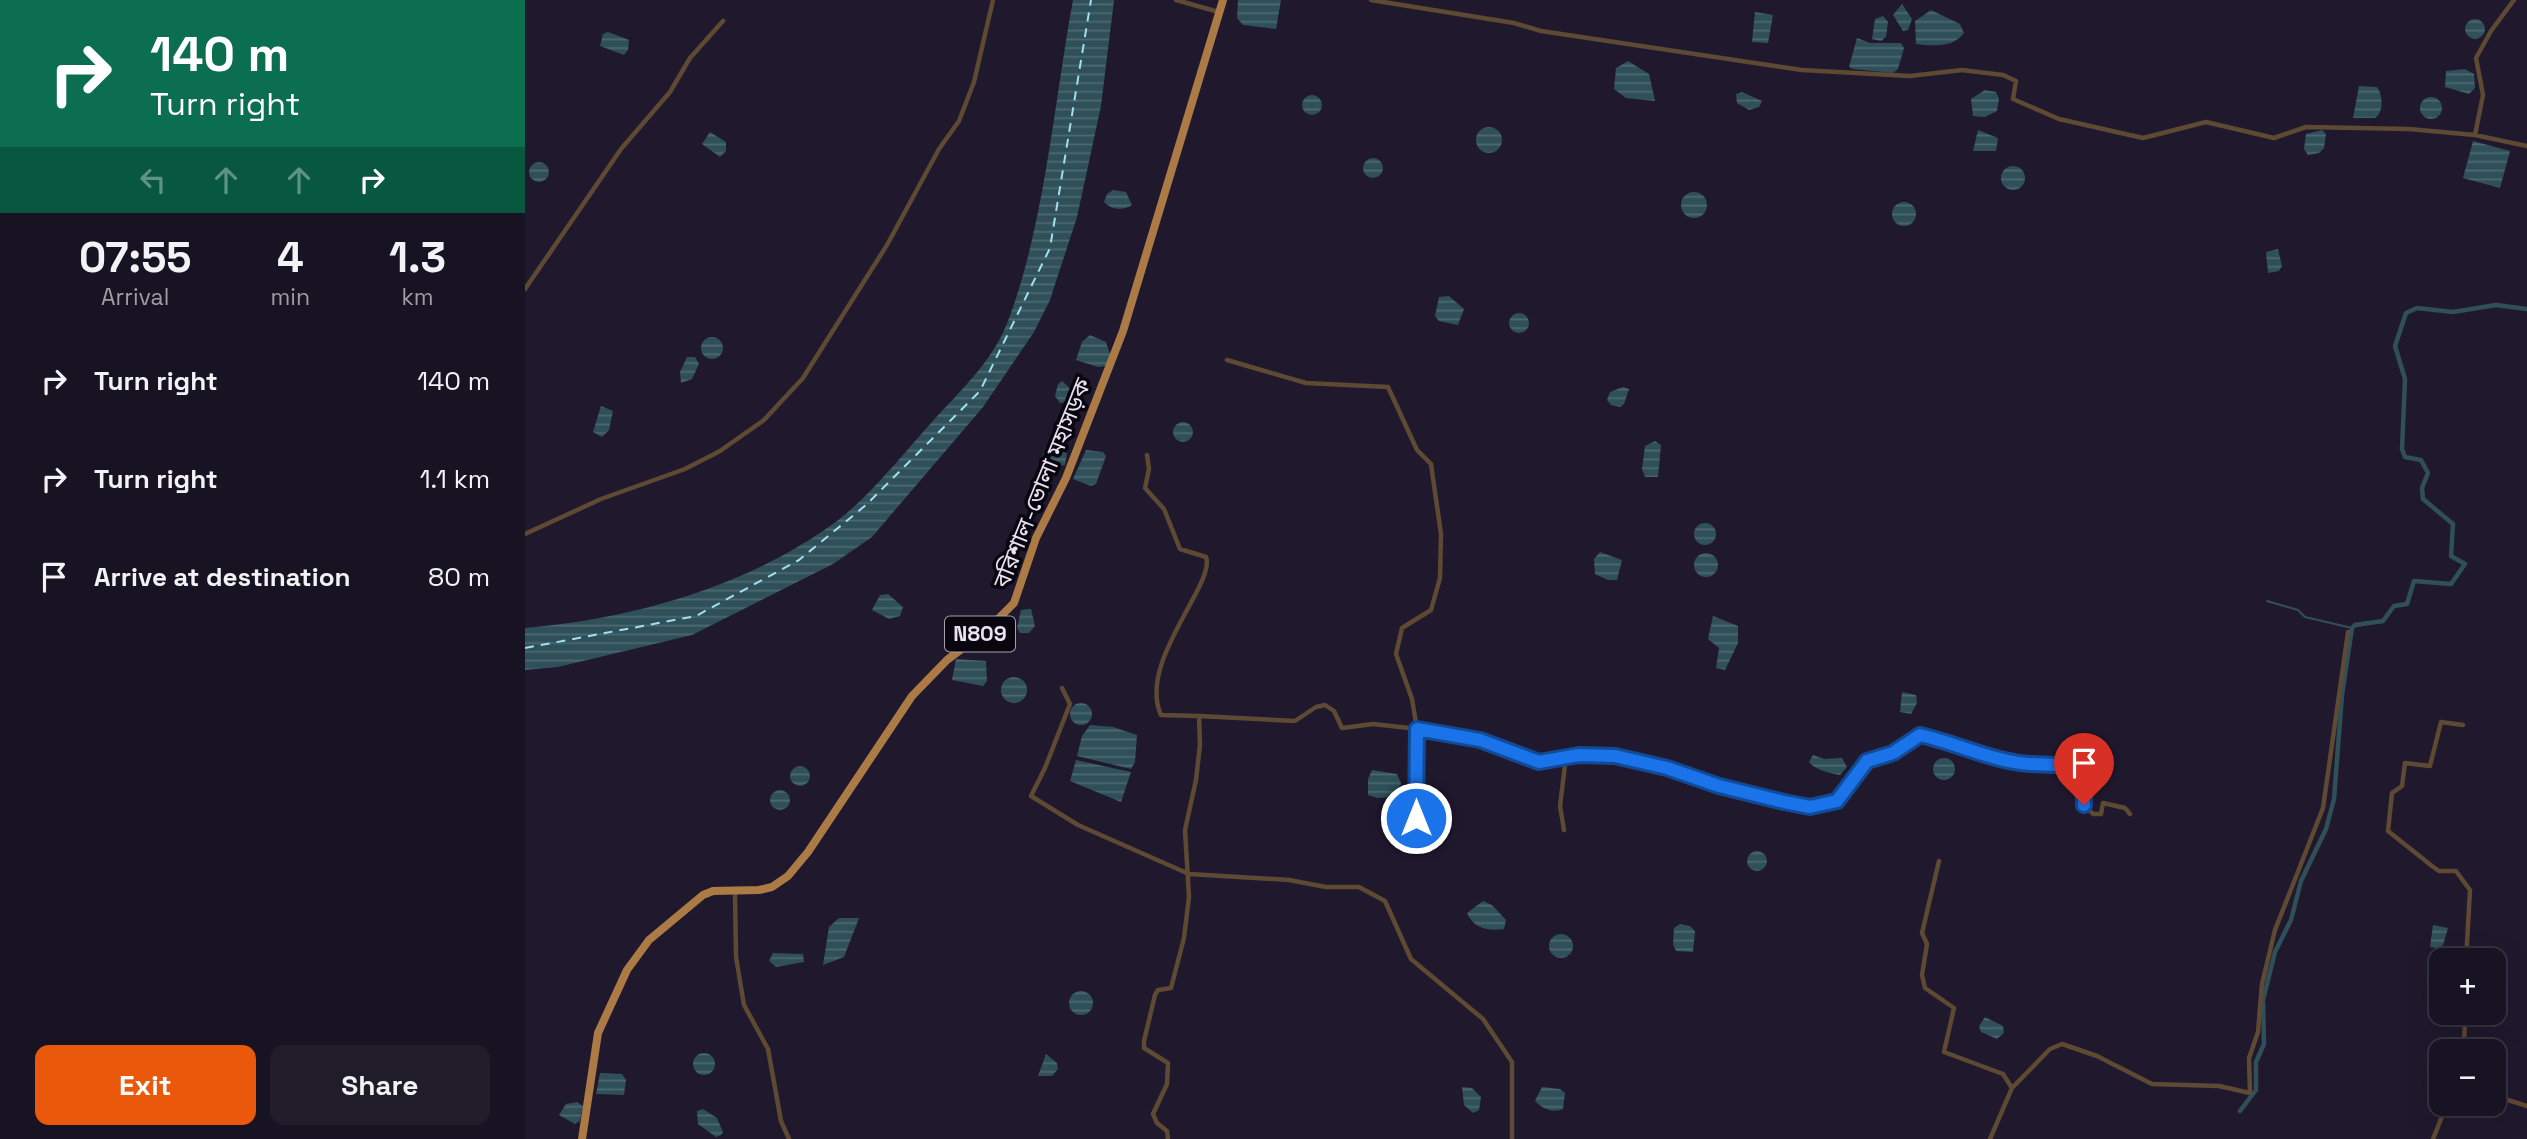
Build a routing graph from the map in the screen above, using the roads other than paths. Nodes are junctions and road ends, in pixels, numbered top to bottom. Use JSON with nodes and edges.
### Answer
{"nodes":[{"id":1,"x":993,"y":0,"type":"edge"},
{"id":2,"x":1176,"y":0,"type":"edge"},
{"id":3,"x":1223,"y":0,"type":"edge"},
{"id":4,"x":1371,"y":0,"type":"edge"},
{"id":5,"x":2514,"y":0,"type":"edge"},
{"id":6,"x":1219,"y":13,"type":"junction"},
{"id":7,"x":723,"y":22,"type":"dead end"},
{"id":8,"x":2475,"y":135,"type":"junction"},
{"id":9,"x":2527,"y":146,"type":"edge"},
{"id":10,"x":525,"y":289,"type":"edge"},
{"id":11,"x":1227,"y":360,"type":"dead end"},
{"id":12,"x":1147,"y":455,"type":"dead end"},
{"id":13,"x":525,"y":534,"type":"edge"},
{"id":14,"x":2348,"y":632,"type":"dead end"},
{"id":15,"x":1062,"y":688,"type":"dead end"},
{"id":16,"x":1199,"y":716,"type":"junction"},
{"id":17,"x":2463,"y":724,"type":"dead end"},
{"id":18,"x":1417,"y":729,"type":"junction"},
{"id":19,"x":1566,"y":757,"type":"junction"},
{"id":20,"x":2130,"y":814,"type":"dead end"},
{"id":21,"x":1416,"y":818,"type":"dead end"},
{"id":22,"x":1564,"y":830,"type":"dead end"},
{"id":23,"x":1939,"y":861,"type":"dead end"},
{"id":24,"x":1189,"y":874,"type":"junction"},
{"id":25,"x":735,"y":892,"type":"junction"},
{"id":26,"x":2467,"y":948,"type":"edge"},
{"id":27,"x":2012,"y":1088,"type":"junction"},
{"id":28,"x":2506,"y":1099,"type":"edge"},
{"id":29,"x":2527,"y":1106,"type":"edge"},
{"id":30,"x":2442,"y":1116,"type":"edge"},
{"id":31,"x":582,"y":1139,"type":"edge"},
{"id":32,"x":789,"y":1139,"type":"edge"},
{"id":33,"x":1168,"y":1139,"type":"edge"},
{"id":34,"x":1512,"y":1139,"type":"edge"},
{"id":35,"x":1990,"y":1139,"type":"edge"},
{"id":36,"x":2433,"y":1139,"type":"edge"}],
"edges":[{"from":1,"to":13,"type":"street"},
{"from":2,"to":6,"type":"street"},
{"from":3,"to":6,"type":"highway","name":"বরিশাল-ভোলা মহাসড়ক","number":"N809"},
{"from":4,"to":8,"type":"street"},
{"from":5,"to":8,"type":"street"},
{"from":6,"to":25,"type":"highway","name":"বরিশাল-ভোলা মহাসড়ক","number":"N809"},
{"from":7,"to":10,"type":"street"},
{"from":8,"to":9,"type":"street"},
{"from":11,"to":18,"type":"street"},
{"from":12,"to":16,"type":"street"},
{"from":14,"to":27,"type":"street"},
{"from":15,"to":24,"type":"street"},
{"from":16,"to":18,"type":"street"},
{"from":16,"to":24,"type":"street"},
{"from":17,"to":26,"type":"street"},
{"from":18,"to":19,"type":"street"},
{"from":18,"to":21,"type":"street"},
{"from":19,"to":20,"type":"street"},
{"from":19,"to":22,"type":"street"},
{"from":23,"to":27,"type":"street"},
{"from":24,"to":33,"type":"street"},
{"from":24,"to":34,"type":"street"},
{"from":25,"to":31,"type":"highway","name":"বরিশাল-ভোলা মহাসড়ক","number":"N809"},
{"from":25,"to":32,"type":"street"},
{"from":27,"to":35,"type":"street"},
{"from":28,"to":29,"type":"street"},
{"from":30,"to":36,"type":"street"}]}
